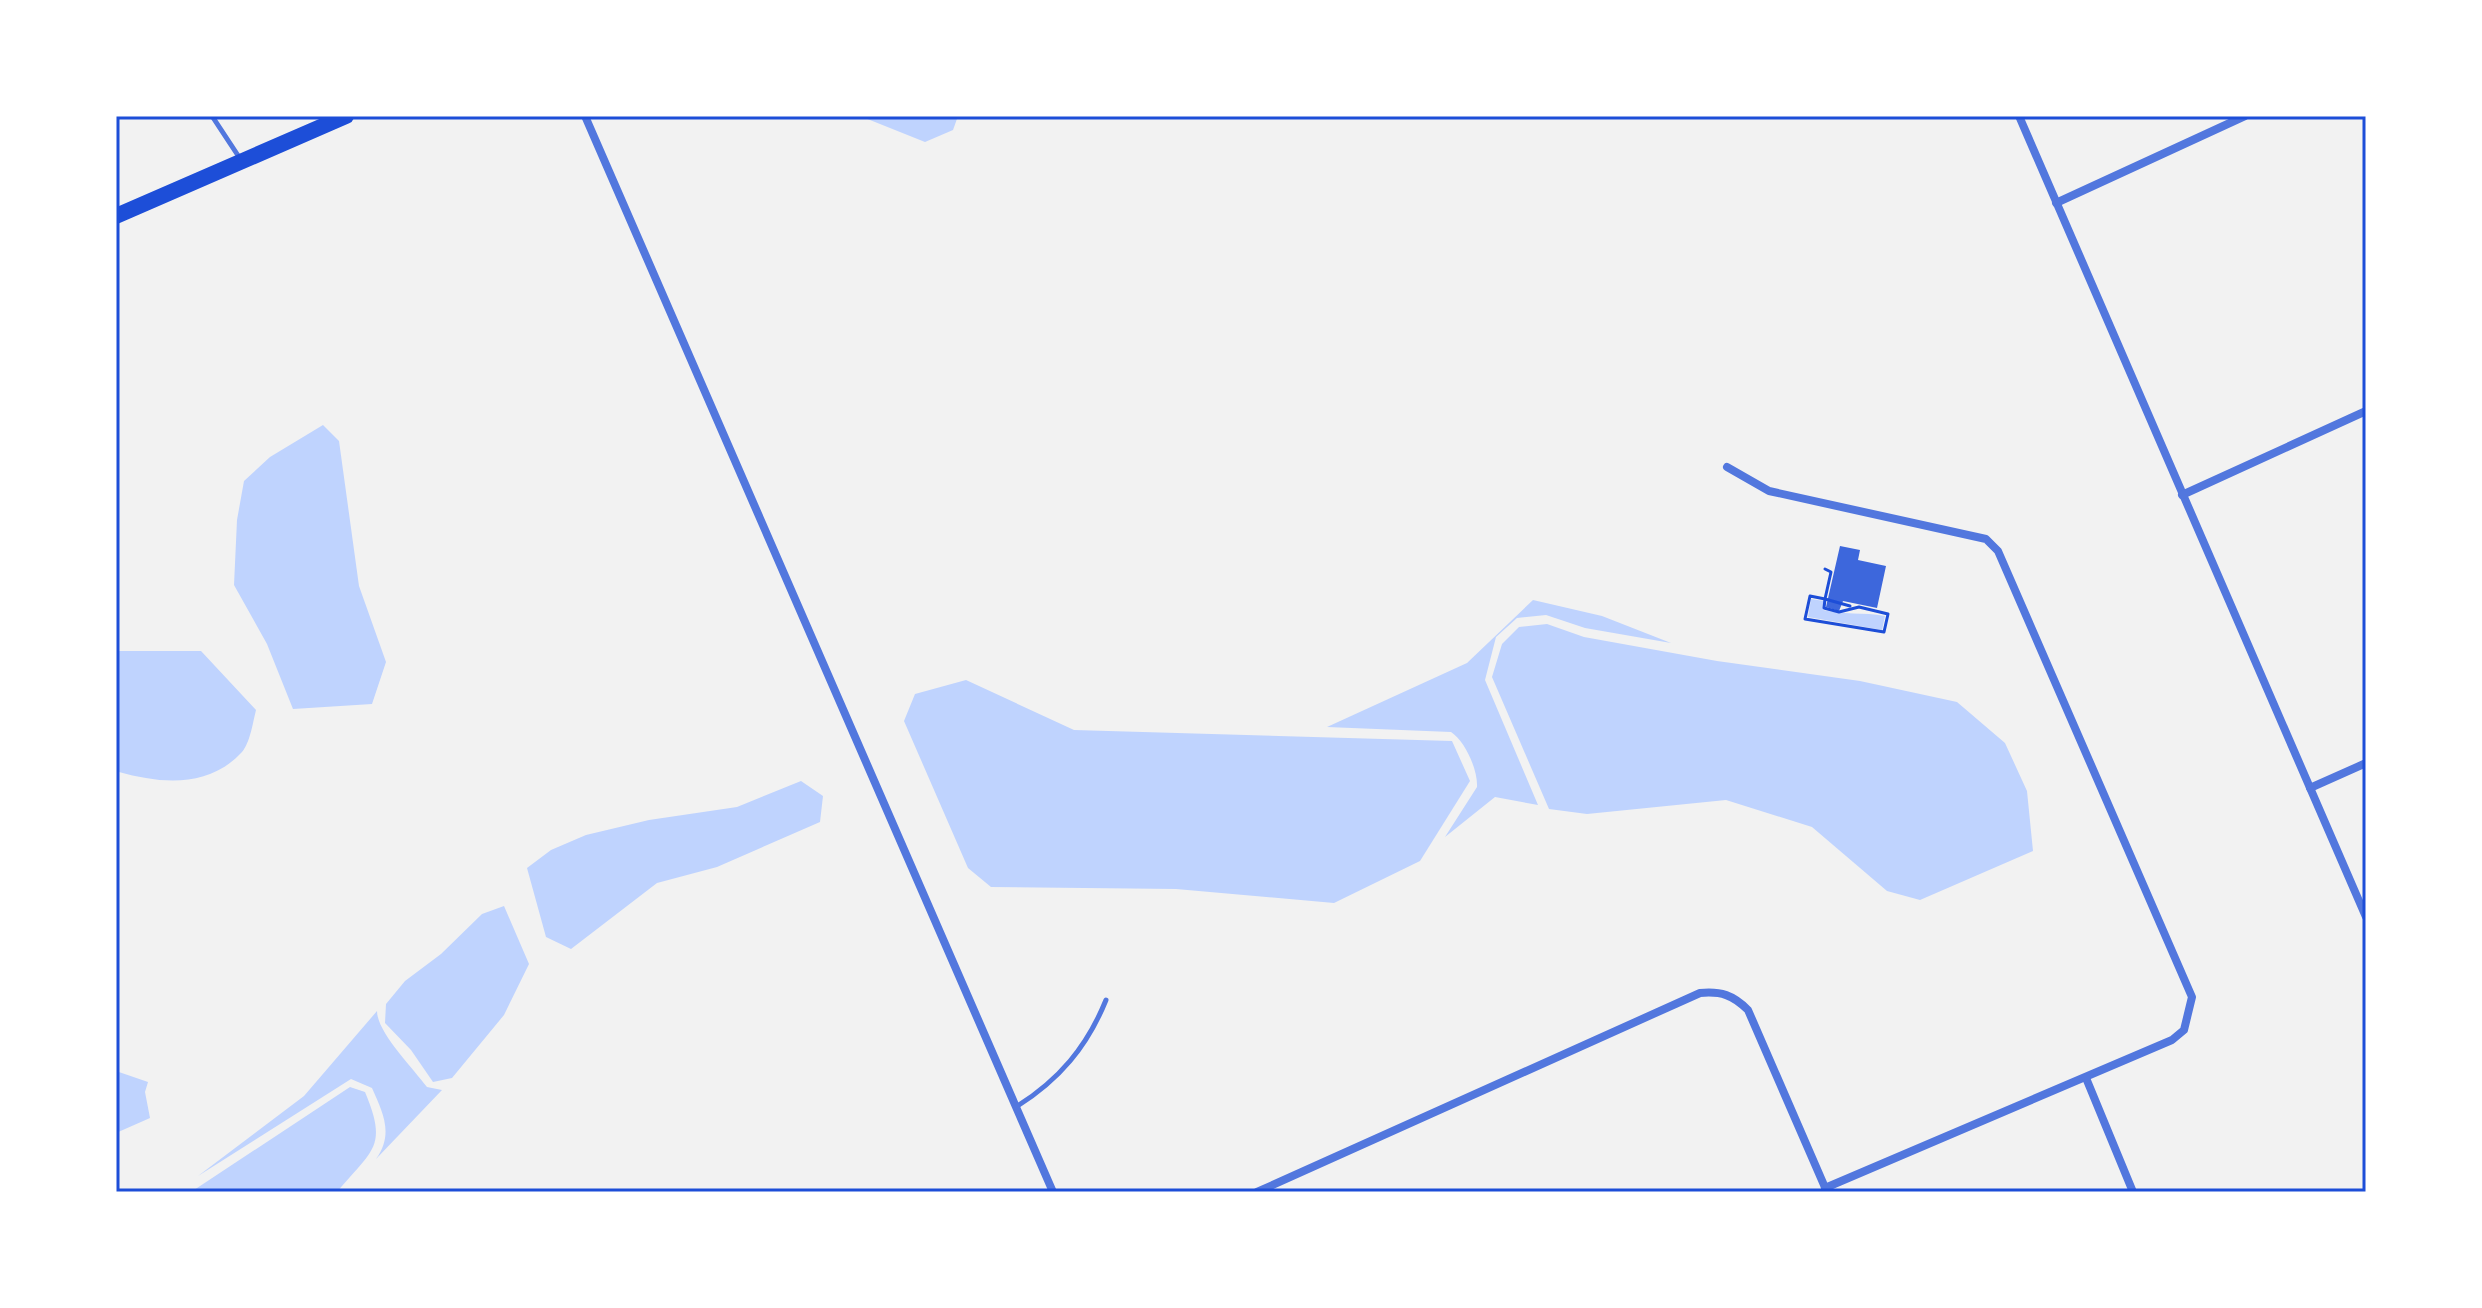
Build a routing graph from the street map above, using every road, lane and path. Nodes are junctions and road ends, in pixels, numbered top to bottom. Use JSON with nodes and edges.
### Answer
{"nodes":[{"id":1,"x":212,"y":116,"type":"edge"},
{"id":2,"x":346,"y":116,"type":"edge"},
{"id":3,"x":585,"y":116,"type":"edge"},
{"id":4,"x":2019,"y":116,"type":"edge"},
{"id":5,"x":2245,"y":116,"type":"edge"},
{"id":6,"x":242,"y":161,"type":"junction"},
{"id":7,"x":2056,"y":203,"type":"junction"},
{"id":8,"x":116,"y":216,"type":"edge"},
{"id":9,"x":2366,"y":411,"type":"edge"},
{"id":10,"x":1727,"y":467,"type":"dead end"},
{"id":11,"x":2182,"y":495,"type":"junction"},
{"id":12,"x":1825,"y":569,"type":"dead end"},
{"id":13,"x":1825,"y":599,"type":"junction"},
{"id":14,"x":1852,"y":606,"type":"junction"},
{"id":15,"x":2366,"y":763,"type":"edge"},
{"id":16,"x":2310,"y":788,"type":"junction"},
{"id":17,"x":2366,"y":917,"type":"edge"},
{"id":18,"x":1106,"y":1000,"type":"dead end"},
{"id":19,"x":2086,"y":1078,"type":"junction"},
{"id":20,"x":1016,"y":1107,"type":"junction"},
{"id":21,"x":1826,"y":1190,"type":"edge"},
{"id":22,"x":1053,"y":1192,"type":"edge"},
{"id":23,"x":1257,"y":1192,"type":"edge"},
{"id":24,"x":2133,"y":1192,"type":"edge"}],
"edges":[{"from":1,"to":6,"type":"lane"},
{"from":2,"to":6,"type":"main road"},
{"from":3,"to":20,"type":"street"},
{"from":4,"to":7,"type":"street"},
{"from":5,"to":7,"type":"street"},
{"from":6,"to":8,"type":"main road"},
{"from":7,"to":11,"type":"street"},
{"from":9,"to":11,"type":"street"},
{"from":10,"to":19,"type":"street"},
{"from":11,"to":16,"type":"street"},
{"from":12,"to":13,"type":"path"},
{"from":13,"to":14,"type":"path"},
{"from":13,"to":14,"type":"path"},
{"from":13,"to":14,"type":"path"},
{"from":15,"to":16,"type":"street"},
{"from":16,"to":17,"type":"street"},
{"from":18,"to":20,"type":"lane"},
{"from":19,"to":21,"type":"street"},
{"from":19,"to":24,"type":"street"},
{"from":20,"to":22,"type":"street"},
{"from":21,"to":23,"type":"street"}]}
